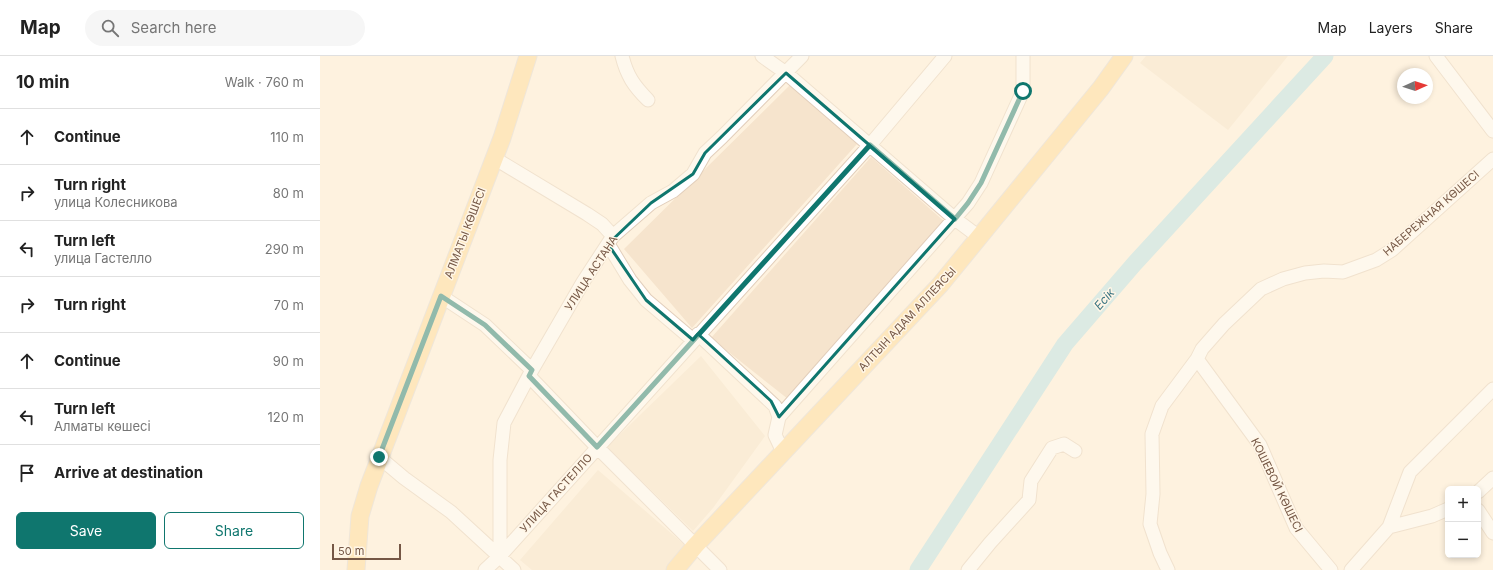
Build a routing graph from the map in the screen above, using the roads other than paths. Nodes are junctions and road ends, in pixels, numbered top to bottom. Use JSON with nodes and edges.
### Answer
{"nodes":[{"id":1,"x":528,"y":56,"type":"edge"},
{"id":2,"x":622,"y":56,"type":"edge"},
{"id":3,"x":762,"y":56,"type":"edge"},
{"id":4,"x":802,"y":56,"type":"edge"},
{"id":5,"x":945,"y":56,"type":"edge"},
{"id":6,"x":1023,"y":56,"type":"edge"},
{"id":7,"x":1124,"y":56,"type":"edge"},
{"id":8,"x":1436,"y":56,"type":"edge"},
{"id":9,"x":786,"y":72,"type":"junction"},
{"id":10,"x":648,"y":100,"type":"dead end"},
{"id":11,"x":1493,"y":131,"type":"edge"},
{"id":12,"x":870,"y":145,"type":"junction"},
{"id":13,"x":494,"y":158,"type":"junction"},
{"id":14,"x":1493,"y":159,"type":"edge"},
{"id":15,"x":955,"y":219,"type":"junction"},
{"id":16,"x":979,"y":237,"type":"junction"},
{"id":17,"x":611,"y":240,"type":"junction"},
{"id":18,"x":441,"y":296,"type":"junction"},
{"id":19,"x":696,"y":337,"type":"junction"},
{"id":20,"x":1197,"y":359,"type":"junction"},
{"id":21,"x":530,"y":373,"type":"junction"},
{"id":22,"x":1493,"y":389,"type":"edge"},
{"id":23,"x":779,"y":417,"type":"junction"},
{"id":24,"x":597,"y":447,"type":"junction"},
{"id":25,"x":1075,"y":451,"type":"dead end"},
{"id":26,"x":783,"y":452,"type":"junction"},
{"id":27,"x":379,"y":457,"type":"junction"},
{"id":28,"x":1493,"y":478,"type":"edge"},
{"id":29,"x":1481,"y":489,"type":"edge"},
{"id":30,"x":1445,"y":510,"type":"edge"},
{"id":31,"x":1481,"y":515,"type":"edge"},
{"id":32,"x":1389,"y":527,"type":"junction"},
{"id":33,"x":1493,"y":533,"type":"edge"},
{"id":34,"x":695,"y":546,"type":"junction"},
{"id":35,"x":500,"y":556,"type":"junction"},
{"id":36,"x":356,"y":570,"type":"edge"},
{"id":37,"x":485,"y":570,"type":"edge"},
{"id":38,"x":514,"y":570,"type":"edge"},
{"id":39,"x":675,"y":570,"type":"edge"},
{"id":40,"x":720,"y":570,"type":"edge"},
{"id":41,"x":968,"y":570,"type":"edge"},
{"id":42,"x":1168,"y":570,"type":"edge"},
{"id":43,"x":1331,"y":570,"type":"edge"},
{"id":44,"x":1351,"y":570,"type":"edge"}],
"edges":[{"from":1,"to":13,"type":"main road","name":"АЛМАТЫ КӨШЕСІ"},
{"from":2,"to":10,"type":"street"},
{"from":3,"to":9,"type":"street"},
{"from":4,"to":9,"type":"street","name":"УЛИЦА АСТАНА"},
{"from":5,"to":12,"type":"street","name":"УЛИЦА ГАСТЕЛЛО"},
{"from":6,"to":15,"type":"street"},
{"from":7,"to":16,"type":"main road","name":"АЛТЫН АДАМ АЛЛЕЯСЫ"},
{"from":8,"to":11,"type":"street"},
{"from":9,"to":12,"type":"street"},
{"from":9,"to":17,"type":"street","name":"УЛИЦА АСТАНА"},
{"from":12,"to":15,"type":"street"},
{"from":12,"to":19,"type":"street","name":"УЛИЦА ГАСТЕЛЛО"},
{"from":13,"to":17,"type":"street"},
{"from":13,"to":18,"type":"main road","name":"АЛМАТЫ КӨШЕСІ"},
{"from":14,"to":20,"type":"street","name":"НАБЕРЕЖНАЯ КӨШЕСІ"},
{"from":15,"to":16,"type":"street"},
{"from":15,"to":23,"type":"street"},
{"from":16,"to":26,"type":"main road","name":"АЛТЫН АДАМ АЛЛЕЯСЫ"},
{"from":17,"to":19,"type":"street"},
{"from":17,"to":21,"type":"street","name":"УЛИЦА АСТАНА"},
{"from":18,"to":21,"type":"street"},
{"from":18,"to":27,"type":"main road","name":"АЛМАТЫ КӨШЕСІ"},
{"from":19,"to":23,"type":"street"},
{"from":19,"to":24,"type":"street","name":"УЛИЦА ГАСТЕЛЛО"},
{"from":20,"to":42,"type":"street","name":"НАБЕРЕЖНАЯ КӨШЕСІ"},
{"from":20,"to":43,"type":"street","name":"КОШЕВОЙ КӨШЕСІ"},
{"from":21,"to":24,"type":"street"},
{"from":21,"to":35,"type":"street","name":"УЛИЦА АСТАНА"},
{"from":22,"to":32,"type":"street"},
{"from":23,"to":26,"type":"street"},
{"from":24,"to":34,"type":"street"},
{"from":24,"to":35,"type":"street","name":"УЛИЦА ГАСТЕЛЛО"},
{"from":25,"to":41,"type":"street"},
{"from":26,"to":34,"type":"main road","name":"АЛТЫН АДАМ АЛЛЕЯСЫ"},
{"from":27,"to":35,"type":"street"},
{"from":27,"to":36,"type":"main road","name":"АЛМАТЫ КӨШЕСІ"},
{"from":28,"to":29,"type":"street"},
{"from":30,"to":32,"type":"street"},
{"from":31,"to":33,"type":"street"},
{"from":32,"to":44,"type":"street"},
{"from":34,"to":39,"type":"main road","name":"АЛТЫН АДАМ АЛЛЕЯСЫ"},
{"from":34,"to":40,"type":"street"},
{"from":35,"to":37,"type":"street","name":"УЛИЦА ГАСТЕЛЛО"},
{"from":35,"to":38,"type":"street"}]}
